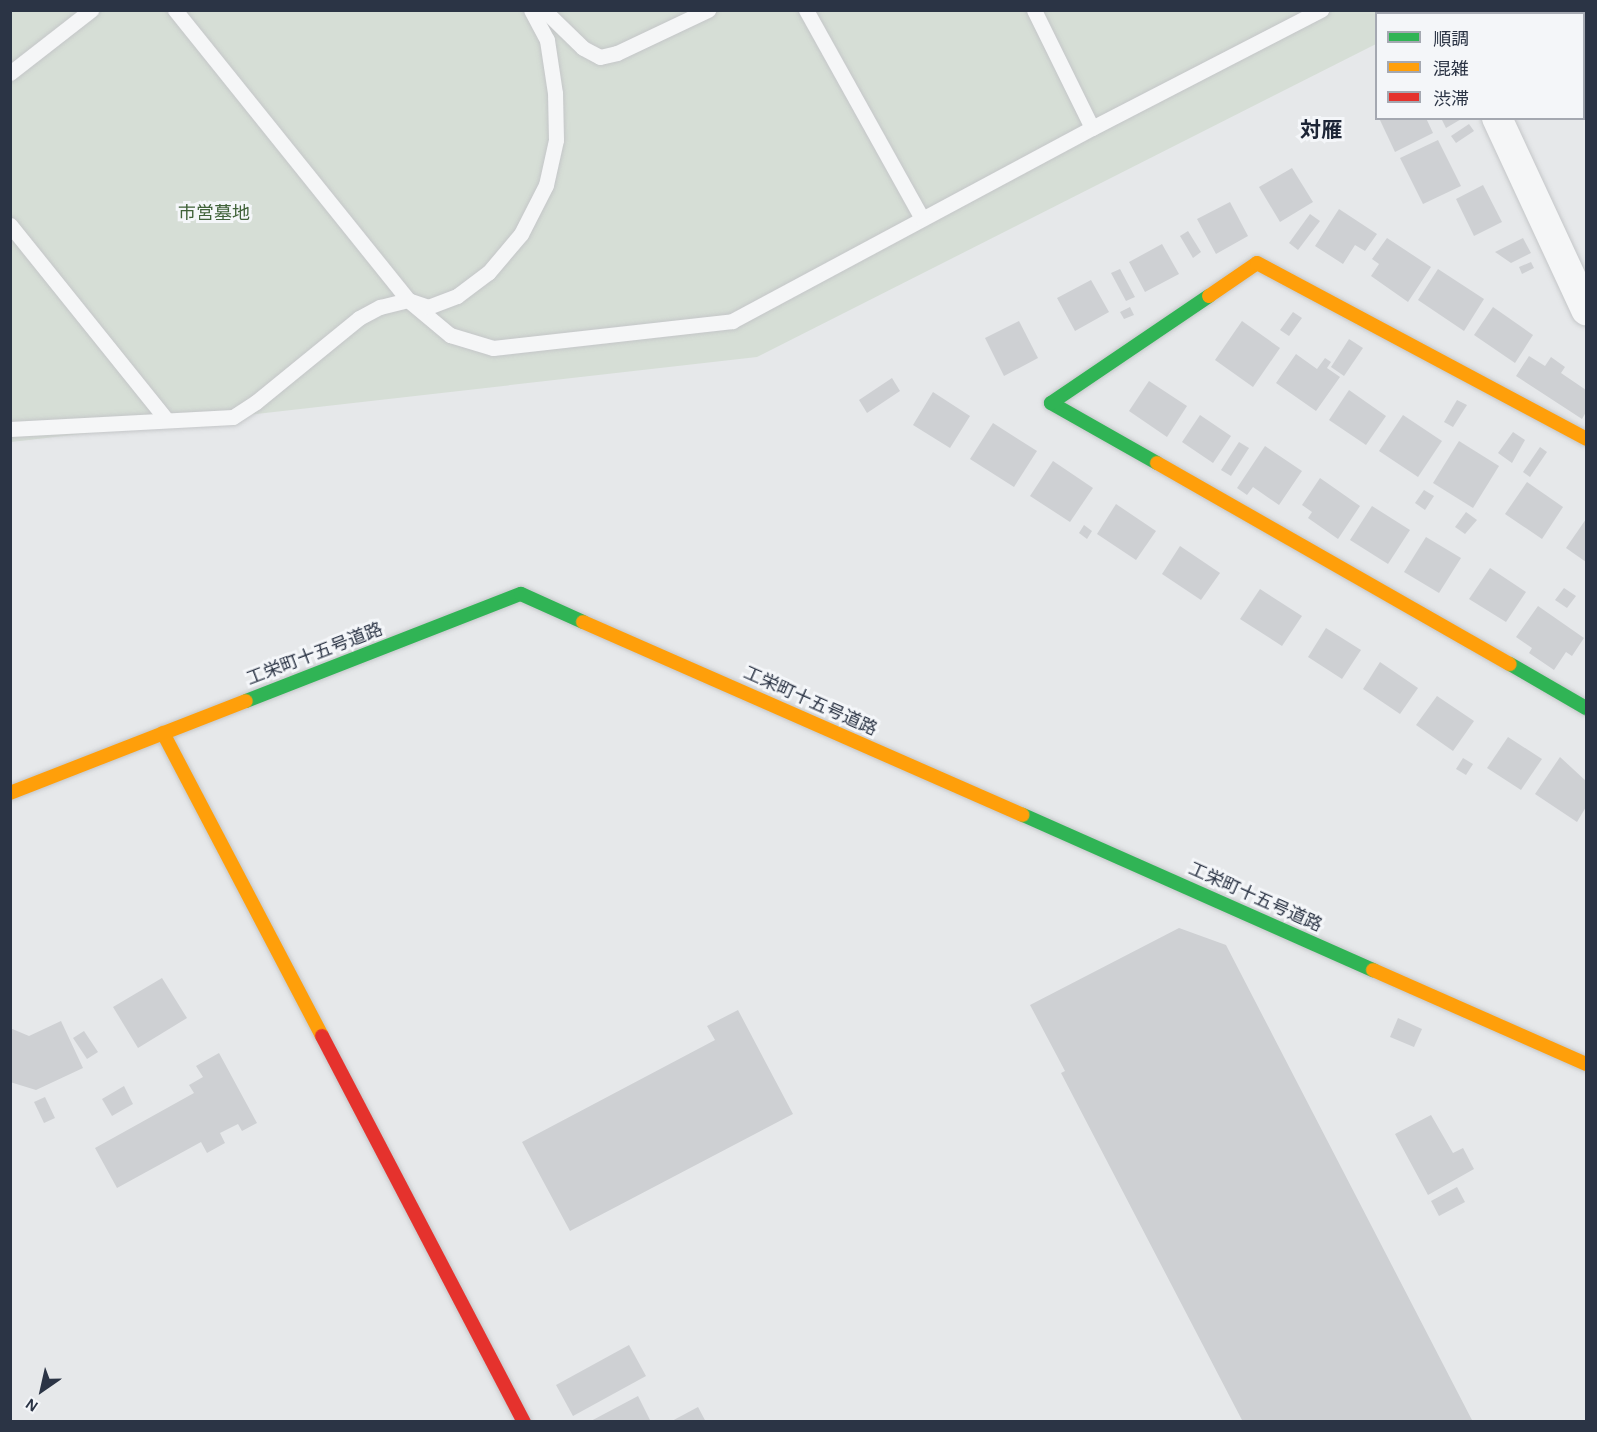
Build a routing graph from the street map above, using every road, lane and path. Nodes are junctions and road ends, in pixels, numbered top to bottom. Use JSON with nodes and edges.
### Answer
{"nodes":[{"id":1,"x":91,"y":10,"type":"edge"},
{"id":2,"x":175,"y":10,"type":"edge"},
{"id":3,"x":531,"y":10,"type":"edge"},
{"id":4,"x":544,"y":10,"type":"edge"},
{"id":5,"x":708,"y":10,"type":"edge"},
{"id":6,"x":806,"y":10,"type":"edge"},
{"id":7,"x":1034,"y":10,"type":"edge"},
{"id":8,"x":1321,"y":10,"type":"edge"},
{"id":9,"x":10,"y":73,"type":"edge"},
{"id":10,"x":1506,"y":122,"type":"edge"},
{"id":11,"x":1092,"y":128,"type":"junction"},
{"id":12,"x":922,"y":218,"type":"junction"},
{"id":13,"x":10,"y":225,"type":"edge"},
{"id":14,"x":408,"y":300,"type":"junction"},
{"id":15,"x":1587,"y":310,"type":"edge"},
{"id":16,"x":167,"y":420,"type":"junction"},
{"id":17,"x":10,"y":429,"type":"edge"},
{"id":18,"x":1587,"y":439,"type":"edge"},
{"id":19,"x":1587,"y":708,"type":"edge"},
{"id":20,"x":163,"y":733,"type":"junction"},
{"id":21,"x":10,"y":793,"type":"edge"},
{"id":22,"x":1587,"y":1064,"type":"edge"},
{"id":23,"x":524,"y":1422,"type":"edge"}],
"edges":[{"from":1,"to":9,"type":"lane"},
{"from":2,"to":14,"type":"lane"},
{"from":3,"to":14,"type":"lane"},
{"from":4,"to":5,"type":"lane"},
{"from":6,"to":12,"type":"lane"},
{"from":7,"to":11,"type":"lane"},
{"from":8,"to":11,"type":"lane"},
{"from":10,"to":15,"type":"street"},
{"from":11,"to":12,"type":"lane"},
{"from":12,"to":14,"type":"lane"},
{"from":13,"to":16,"type":"lane"},
{"from":14,"to":16,"type":"lane"},
{"from":16,"to":17,"type":"lane"},
{"from":18,"to":19,"type":"street"},
{"from":20,"to":21,"type":"street","name":"工栄町十五号道路"},
{"from":20,"to":22,"type":"street","name":"工栄町十五号道路"},
{"from":20,"to":23,"type":"street"}]}
